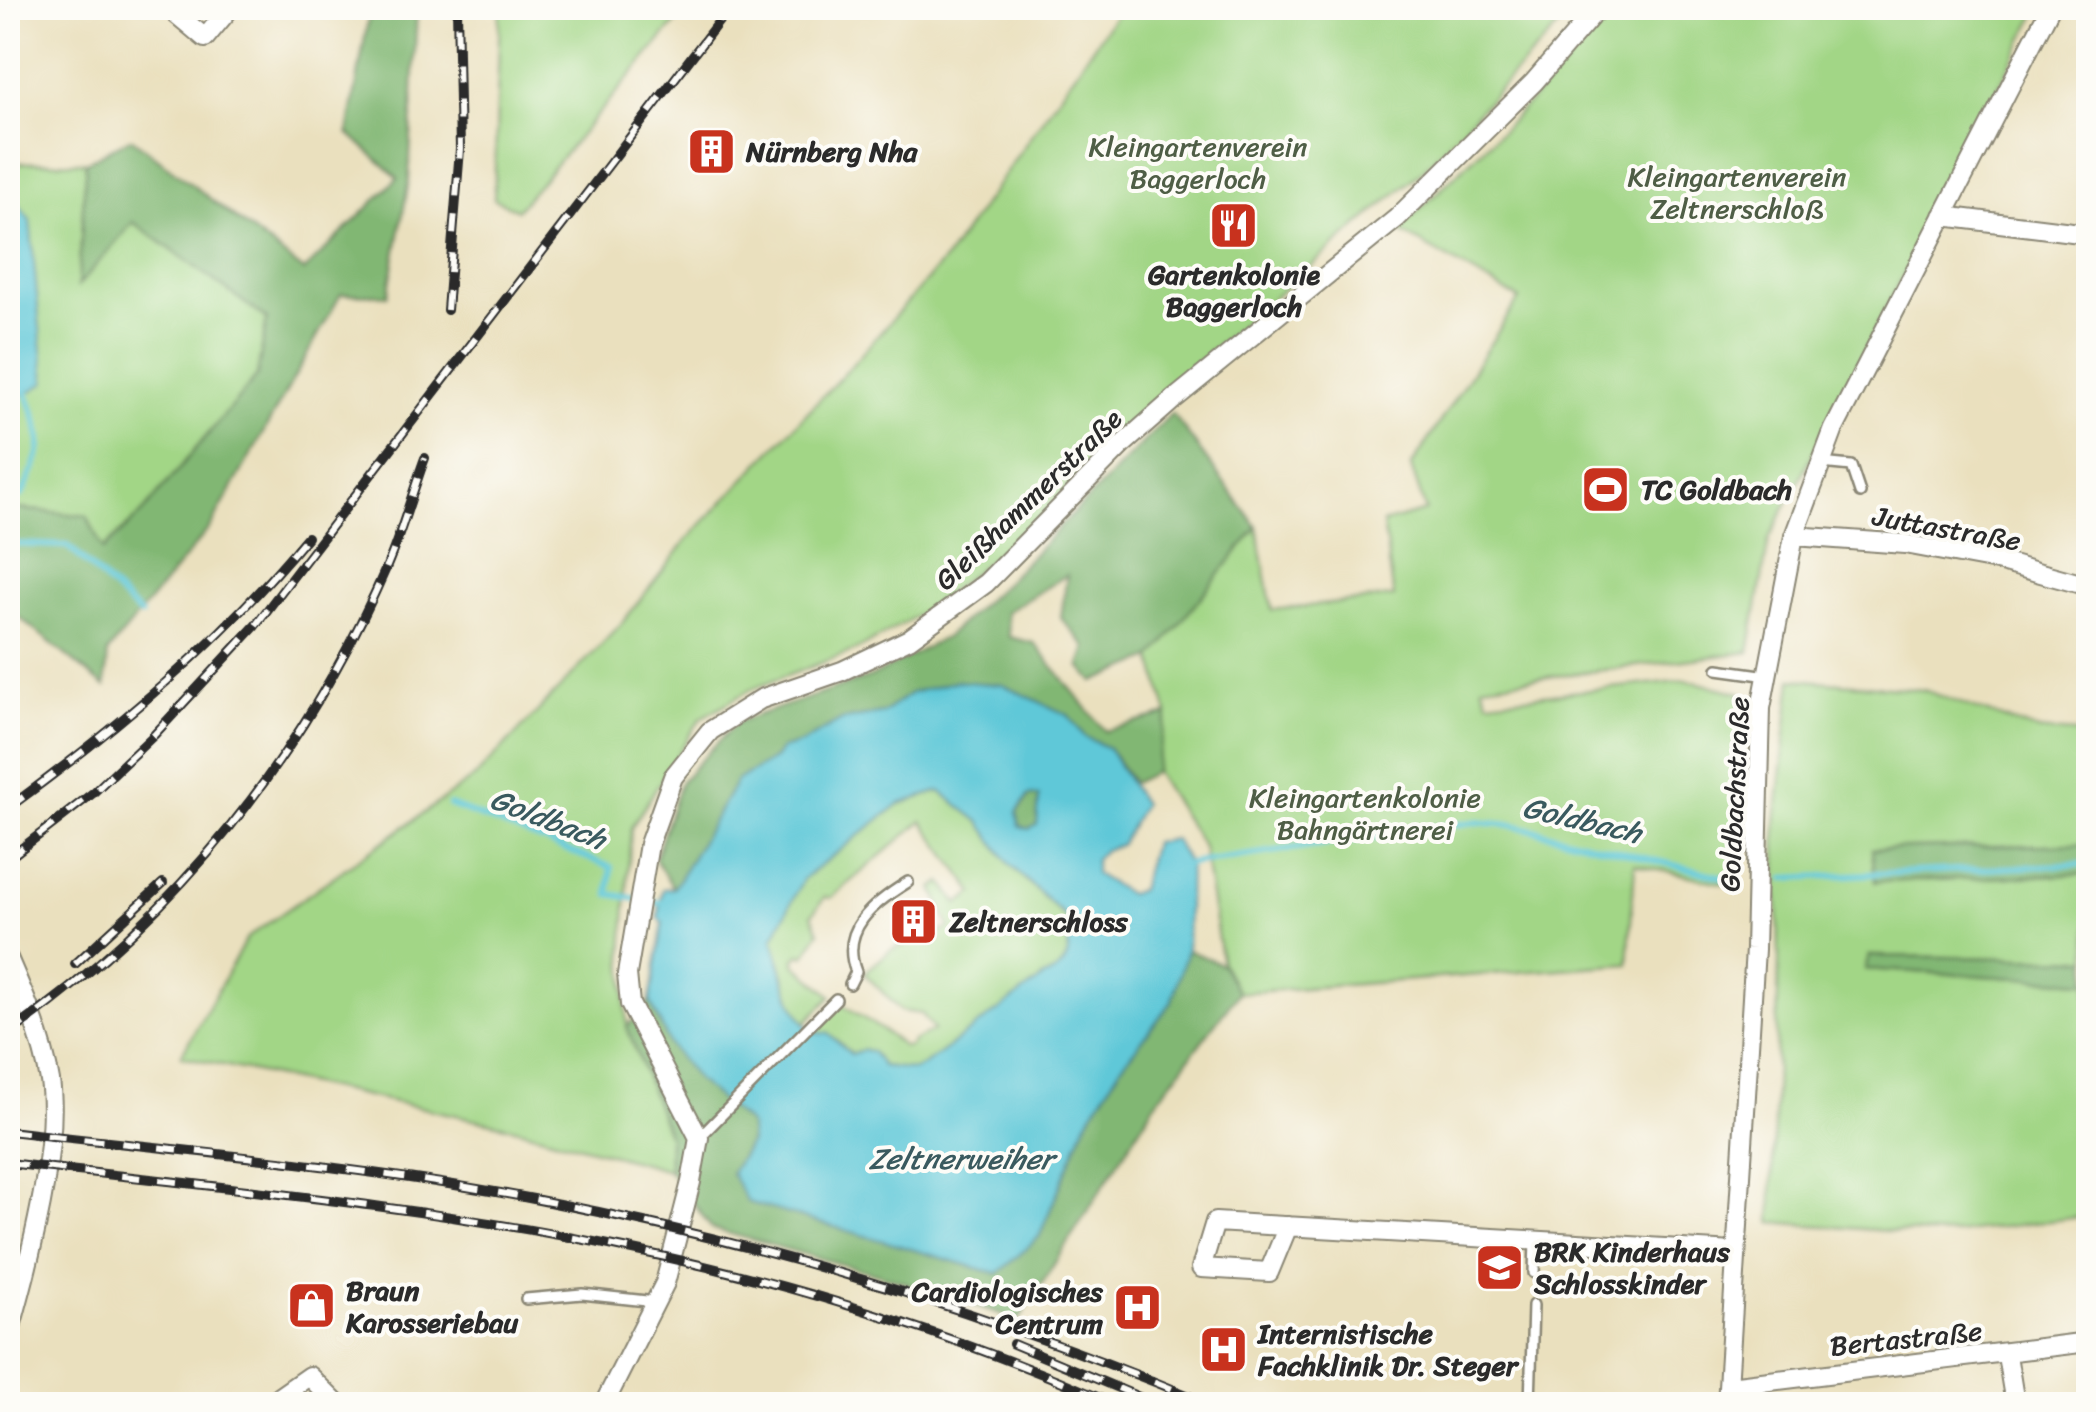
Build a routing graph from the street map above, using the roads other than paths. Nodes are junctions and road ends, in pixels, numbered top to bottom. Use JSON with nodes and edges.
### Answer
{"nodes":[{"id":1,"x":170,"y":8,"type":"edge"},
{"id":2,"x":230,"y":8,"type":"edge"},
{"id":3,"x":1598,"y":8,"type":"edge"},
{"id":4,"x":2050,"y":8,"type":"edge"},
{"id":5,"x":1943,"y":216,"type":"junction"},
{"id":6,"x":2088,"y":234,"type":"edge"},
{"id":7,"x":1821,"y":463,"type":"junction"},
{"id":8,"x":1860,"y":493,"type":"dead end"},
{"id":9,"x":1794,"y":536,"type":"junction"},
{"id":10,"x":2088,"y":586,"type":"edge"},
{"id":11,"x":1718,"y":670,"type":"dead end"},
{"id":12,"x":1768,"y":676,"type":"junction"},
{"id":13,"x":908,"y":882,"type":"dead end"},
{"id":14,"x":8,"y":958,"type":"edge"},
{"id":15,"x":850,"y":984,"type":"dead end"},
{"id":16,"x":836,"y":999,"type":"dead end"},
{"id":17,"x":698,"y":1138,"type":"junction"},
{"id":18,"x":1288,"y":1226,"type":"junction"},
{"id":19,"x":1535,"y":1240,"type":"junction"},
{"id":20,"x":1734,"y":1252,"type":"junction"},
{"id":21,"x":1534,"y":1272,"type":"dead end"},
{"id":22,"x":526,"y":1299,"type":"dead end"},
{"id":23,"x":656,"y":1302,"type":"junction"},
{"id":24,"x":1534,"y":1305,"type":"dead end"},
{"id":25,"x":8,"y":1337,"type":"edge"},
{"id":26,"x":2088,"y":1342,"type":"edge"},
{"id":27,"x":2007,"y":1354,"type":"junction"},
{"id":28,"x":1728,"y":1395,"type":"edge"},
{"id":29,"x":269,"y":1404,"type":"edge"},
{"id":30,"x":337,"y":1404,"type":"edge"},
{"id":31,"x":604,"y":1404,"type":"edge"},
{"id":32,"x":1530,"y":1404,"type":"edge"},
{"id":33,"x":2015,"y":1404,"type":"edge"}],
"edges":[{"from":1,"to":2,"type":"street"},
{"from":3,"to":17,"type":"street","name":"Gleißhammerstraße"},
{"from":4,"to":5,"type":"street","name":"Goldbachstraße"},
{"from":5,"to":6,"type":"street"},
{"from":5,"to":7,"type":"street","name":"Goldbachstraße"},
{"from":7,"to":8,"type":"lane"},
{"from":7,"to":9,"type":"street","name":"Goldbachstraße"},
{"from":9,"to":10,"type":"street","name":"Juttastraße"},
{"from":9,"to":12,"type":"street","name":"Goldbachstraße"},
{"from":11,"to":12,"type":"lane"},
{"from":12,"to":20,"type":"street","name":"Goldbachstraße"},
{"from":13,"to":15,"type":"lane"},
{"from":14,"to":25,"type":"street"},
{"from":16,"to":17,"type":"lane"},
{"from":17,"to":23,"type":"street"},
{"from":18,"to":18,"type":"street"},
{"from":18,"to":19,"type":"street"},
{"from":19,"to":20,"type":"street"},
{"from":19,"to":21,"type":"lane"},
{"from":20,"to":28,"type":"street","name":"Goldbachstraße"},
{"from":22,"to":23,"type":"lane"},
{"from":23,"to":31,"type":"street"},
{"from":24,"to":32,"type":"lane"},
{"from":26,"to":27,"type":"street","name":"Bertastraße"},
{"from":27,"to":28,"type":"street","name":"Bertastraße"},
{"from":27,"to":33,"type":"street"},
{"from":29,"to":30,"type":"street"}]}
